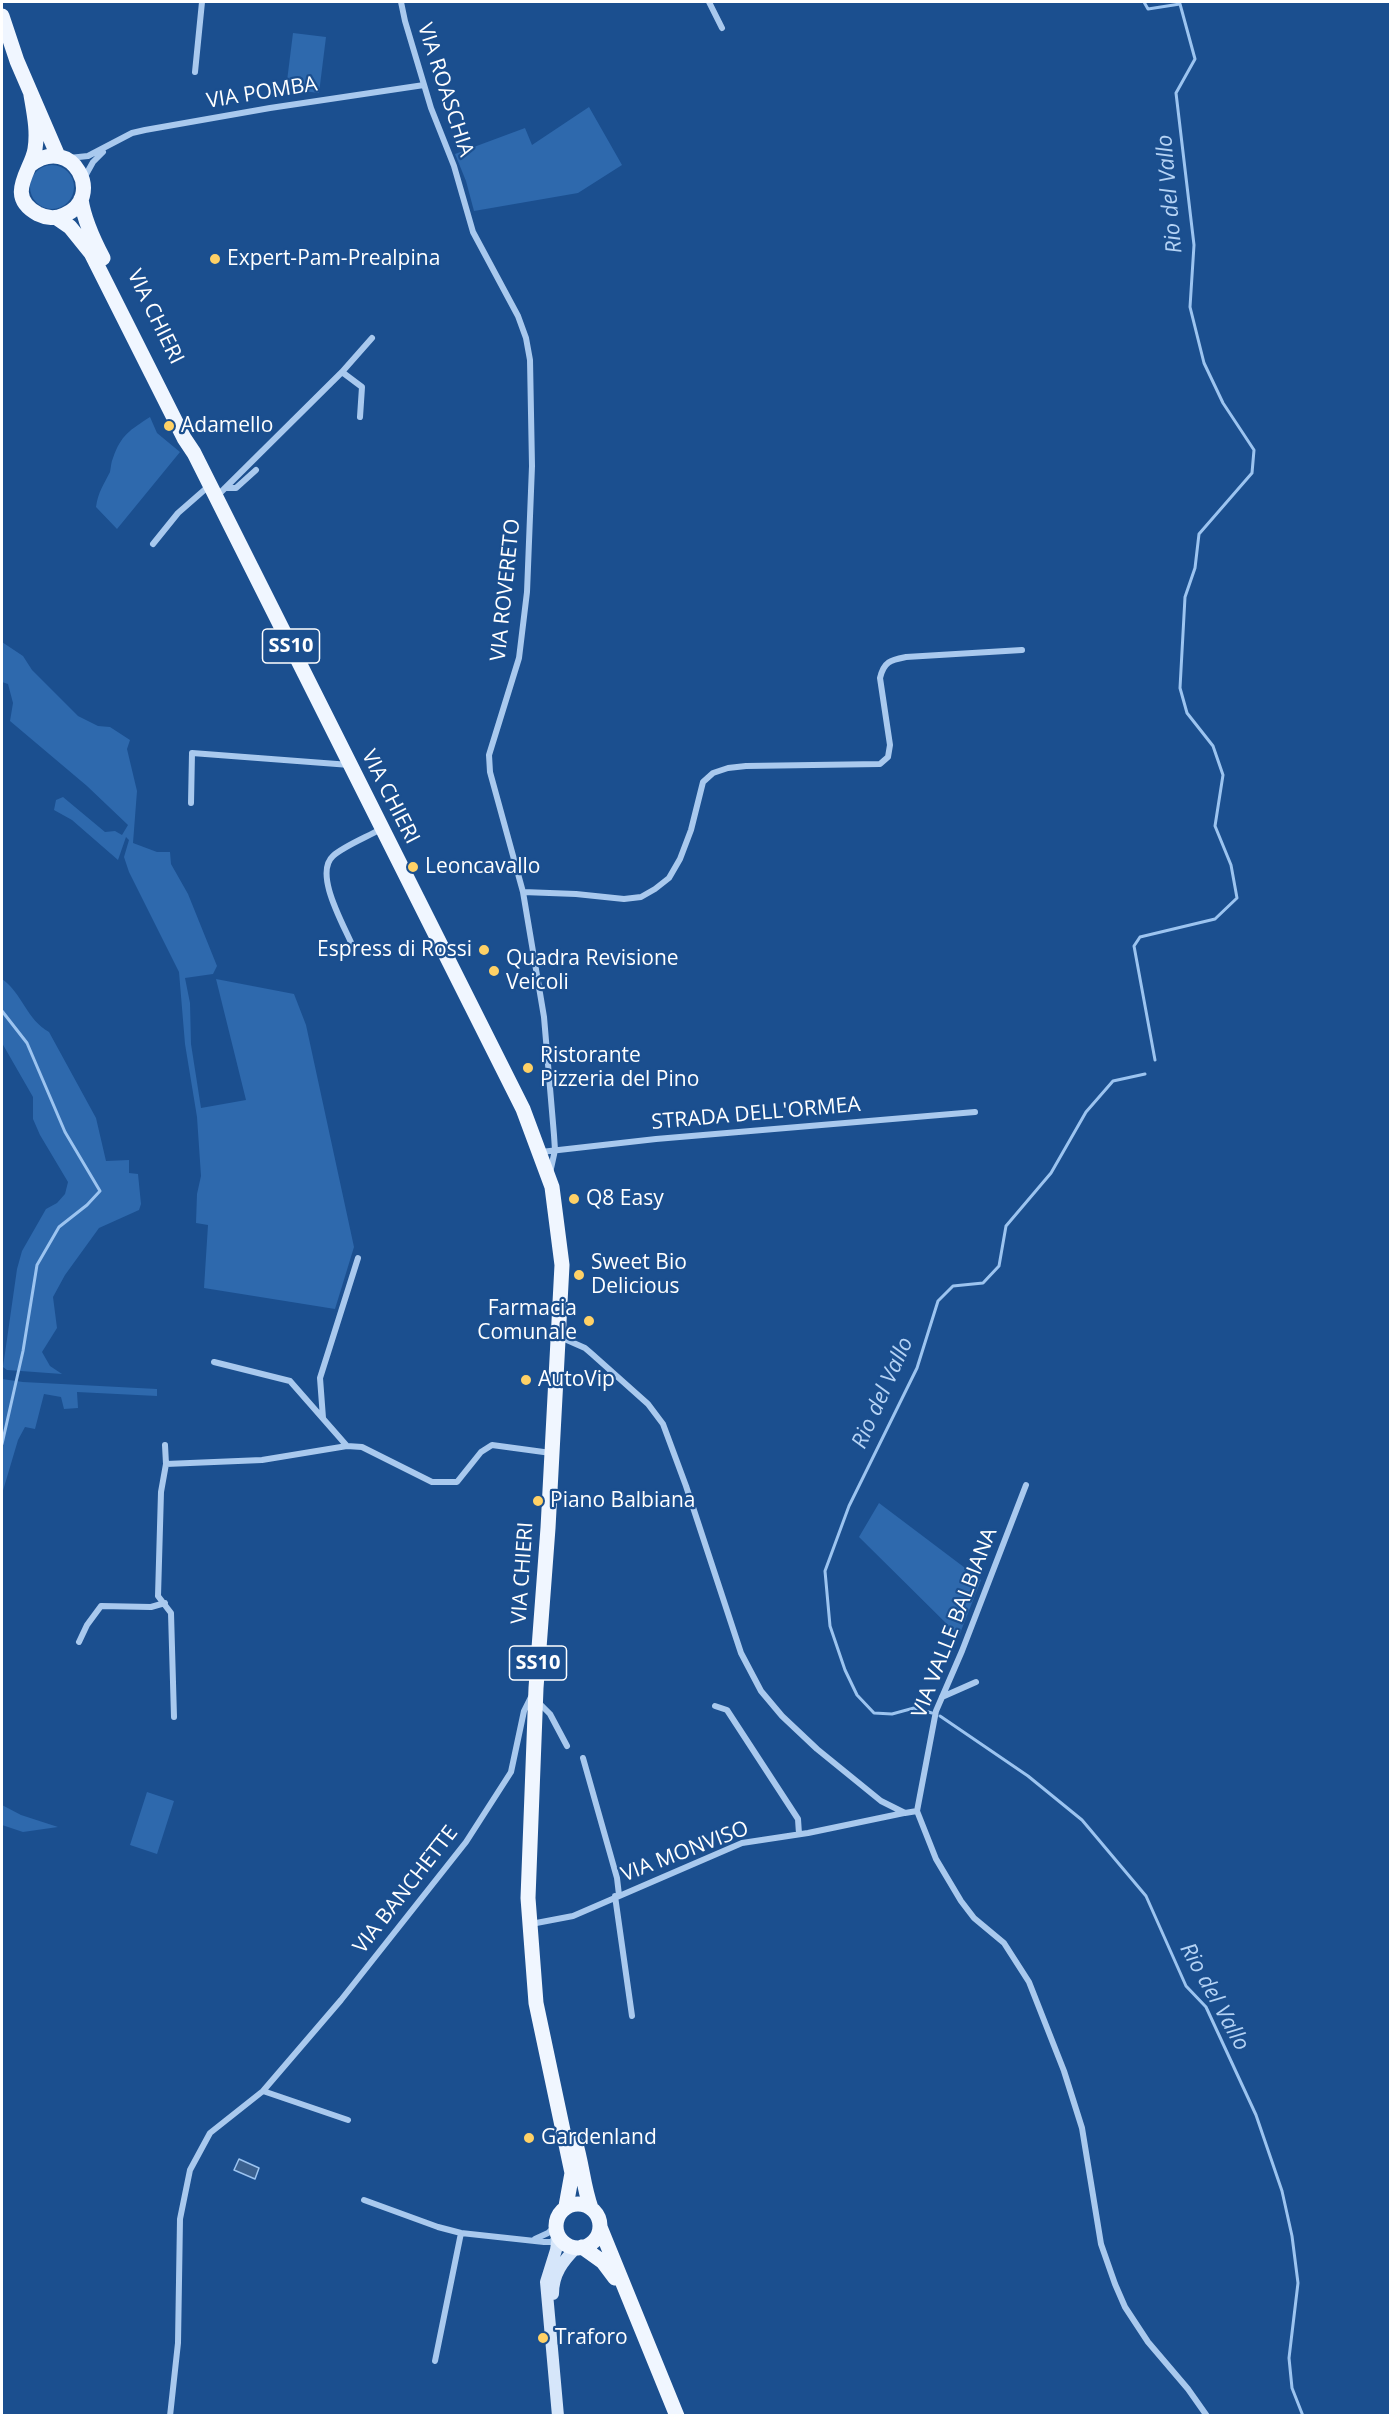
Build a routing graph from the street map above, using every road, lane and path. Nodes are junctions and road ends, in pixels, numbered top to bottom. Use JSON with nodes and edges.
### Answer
{"nodes":[{"id":1,"x":202,"y":2,"type":"edge"},
{"id":2,"x":401,"y":2,"type":"edge"},
{"id":3,"x":709,"y":2,"type":"edge"},
{"id":4,"x":2,"y":16,"type":"edge"},
{"id":5,"x":722,"y":28,"type":"dead end"},
{"id":6,"x":195,"y":72,"type":"dead end"},
{"id":7,"x":424,"y":85,"type":"junction"},
{"id":8,"x":31,"y":94,"type":"junction"},
{"id":9,"x":108,"y":147,"type":"junction"},
{"id":10,"x":62,"y":157,"type":"junction"},
{"id":11,"x":30,"y":165,"type":"junction"},
{"id":12,"x":83,"y":180,"type":"junction"},
{"id":13,"x":459,"y":189,"type":"joint"},
{"id":14,"x":81,"y":199,"type":"junction"},
{"id":15,"x":57,"y":218,"type":"junction"},
{"id":16,"x":372,"y":338,"type":"dead end"},
{"id":17,"x":342,"y":372,"type":"junction"},
{"id":18,"x":360,"y":417,"type":"dead end"},
{"id":19,"x":197,"y":458,"type":"junction"},
{"id":20,"x":256,"y":470,"type":"dead end"},
{"id":21,"x":217,"y":490,"type":"junction"},
{"id":22,"x":153,"y":544,"type":"dead end"},
{"id":23,"x":1022,"y":650,"type":"dead end"},
{"id":24,"x":350,"y":765,"type":"junction"},
{"id":25,"x":191,"y":802,"type":"dead end"},
{"id":26,"x":382,"y":828,"type":"junction"},
{"id":27,"x":523,"y":892,"type":"junction"},
{"id":28,"x":353,"y":947,"type":"dead end"},
{"id":29,"x":975,"y":1113,"type":"dead end"},
{"id":30,"x":547,"y":1151,"type":"junction"},
{"id":31,"x":358,"y":1258,"type":"dead end"},
{"id":32,"x":559,"y":1337,"type":"junction"},
{"id":33,"x":214,"y":1362,"type":"dead end"},
{"id":34,"x":323,"y":1419,"type":"junction"},
{"id":35,"x":165,"y":1445,"type":"dead end"},
{"id":36,"x":347,"y":1446,"type":"junction"},
{"id":37,"x":552,"y":1453,"type":"junction"},
{"id":38,"x":166,"y":1464,"type":"junction"},
{"id":39,"x":1026,"y":1485,"type":"dead end"},
{"id":40,"x":165,"y":1603,"type":"junction"},
{"id":41,"x":79,"y":1642,"type":"dead end"},
{"id":42,"x":976,"y":1682,"type":"dead end"},
{"id":43,"x":536,"y":1694,"type":"junction"},
{"id":44,"x":941,"y":1698,"type":"junction"},
{"id":45,"x":715,"y":1706,"type":"dead end"},
{"id":46,"x":174,"y":1717,"type":"dead end"},
{"id":47,"x":567,"y":1746,"type":"dead end"},
{"id":48,"x":584,"y":1758,"type":"dead end"},
{"id":49,"x":917,"y":1811,"type":"junction"},
{"id":50,"x":905,"y":1813,"type":"junction"},
{"id":51,"x":799,"y":1834,"type":"junction"},
{"id":52,"x":617,"y":1895,"type":"junction"},
{"id":53,"x":529,"y":1925,"type":"junction"},
{"id":54,"x":632,"y":2016,"type":"dead end"},
{"id":55,"x":553,"y":2082,"type":"junction"},
{"id":56,"x":263,"y":2091,"type":"junction"},
{"id":57,"x":348,"y":2120,"type":"dead end"},
{"id":58,"x":364,"y":2200,"type":"dead end"},
{"id":59,"x":566,"y":2206,"type":"junction"},
{"id":60,"x":591,"y":2208,"type":"junction"},
{"id":61,"x":600,"y":2227,"type":"junction"},
{"id":62,"x":557,"y":2230,"type":"junction"},
{"id":63,"x":461,"y":2233,"type":"junction"},
{"id":64,"x":531,"y":2240,"type":"junction"},
{"id":65,"x":579,"y":2248,"type":"junction"},
{"id":66,"x":625,"y":2293,"type":"junction"},
{"id":67,"x":551,"y":2325,"type":"junction"},
{"id":68,"x":435,"y":2361,"type":"dead end"},
{"id":69,"x":170,"y":2415,"type":"edge"},
{"id":70,"x":558,"y":2415,"type":"edge"},
{"id":71,"x":677,"y":2415,"type":"edge"},
{"id":72,"x":1207,"y":2415,"type":"edge"}],
"edges":[{"from":1,"to":6,"type":"street"},
{"from":2,"to":7,"type":"street","name":"VIA ROASCHIA"},
{"from":3,"to":5,"type":"street"},
{"from":4,"to":8,"type":"main road"},
{"from":7,"to":9,"type":"street","name":"VIA POMBA"},
{"from":7,"to":13,"type":"street","name":"VIA ROASCHIA"},
{"from":8,"to":10,"type":"main road"},
{"from":8,"to":11,"type":"main road","name":"VIA CHIERI"},
{"from":9,"to":10,"type":"street","name":"VIA POMBA"},
{"from":9,"to":12,"type":"street","name":"VIA POMBA"},
{"from":10,"to":11,"type":"main road"},
{"from":10,"to":12,"type":"main road"},
{"from":11,"to":15,"type":"main road","name":"VIA CHIERI","number":"SS10"},
{"from":12,"to":14,"type":"main road","name":"VIA CHIERI","number":"SS10"},
{"from":13,"to":27,"type":"street","name":"VIA ROVERETO"},
{"from":14,"to":15,"type":"main road"},
{"from":14,"to":19,"type":"main road","name":"VIA CHIERI","number":"SS10"},
{"from":15,"to":19,"type":"main road","name":"VIA CHIERI","number":"SS10"},
{"from":16,"to":17,"type":"street"},
{"from":17,"to":18,"type":"street"},
{"from":17,"to":21,"type":"street"},
{"from":19,"to":21,"type":"main road","name":"VIA CHIERI","number":"SS10"},
{"from":20,"to":21,"type":"street"},
{"from":21,"to":22,"type":"street"},
{"from":21,"to":24,"type":"main road","name":"VIA CHIERI","number":"SS10"},
{"from":23,"to":27,"type":"street"},
{"from":24,"to":25,"type":"street"},
{"from":24,"to":26,"type":"main road","name":"VIA CHIERI","number":"SS10"},
{"from":26,"to":28,"type":"street"},
{"from":26,"to":30,"type":"main road","name":"VIA CHIERI","number":"SS10"},
{"from":27,"to":30,"type":"street","name":"VIA ROVERETO"},
{"from":29,"to":30,"type":"street","name":"STRADA DELL'ORMEA"},
{"from":30,"to":32,"type":"main road","name":"VIA CHIERI","number":"SS10"},
{"from":31,"to":34,"type":"street"},
{"from":32,"to":37,"type":"main road","name":"VIA CHIERI","number":"SS10"},
{"from":32,"to":50,"type":"street"},
{"from":33,"to":34,"type":"street"},
{"from":34,"to":36,"type":"street"},
{"from":35,"to":38,"type":"street"},
{"from":36,"to":37,"type":"street"},
{"from":36,"to":38,"type":"street"},
{"from":37,"to":43,"type":"main road","name":"VIA CHIERI","number":"SS10"},
{"from":38,"to":40,"type":"street"},
{"from":39,"to":44,"type":"street","name":"VIA VALLE BALBIANA"},
{"from":40,"to":41,"type":"street"},
{"from":40,"to":46,"type":"street"},
{"from":42,"to":44,"type":"street"},
{"from":43,"to":47,"type":"street"},
{"from":43,"to":53,"type":"main road","name":"VIA CHIERI","number":"SS10"},
{"from":43,"to":56,"type":"street","name":"VIA BANCHETTE"},
{"from":44,"to":49,"type":"street","name":"VIA VALLE BALBIANA"},
{"from":45,"to":51,"type":"street"},
{"from":48,"to":52,"type":"street","name":"VIA MONVISO"},
{"from":49,"to":50,"type":"street","name":"VIA MONVISO"},
{"from":49,"to":72,"type":"street"},
{"from":50,"to":51,"type":"street","name":"VIA MONVISO"},
{"from":51,"to":52,"type":"street","name":"VIA MONVISO"},
{"from":52,"to":53,"type":"street","name":"VIA MONVISO"},
{"from":52,"to":54,"type":"street","name":"VIA MONVISO"},
{"from":53,"to":55,"type":"main road","name":"VIA CHIERI","number":"SS10"},
{"from":55,"to":59,"type":"main road","name":"VIA CHIERI"},
{"from":55,"to":60,"type":"main road","name":"VIA CHIERI"},
{"from":56,"to":57,"type":"street"},
{"from":56,"to":69,"type":"street","name":"VIA BANCHETTE"},
{"from":58,"to":63,"type":"street"},
{"from":59,"to":60,"type":"main road"},
{"from":59,"to":62,"type":"main road"},
{"from":60,"to":61,"type":"main road"},
{"from":61,"to":65,"type":"main road"},
{"from":61,"to":66,"type":"main road"},
{"from":62,"to":64,"type":"street"},
{"from":62,"to":64,"type":"street"},
{"from":62,"to":65,"type":"main road"},
{"from":62,"to":67,"type":"main road"},
{"from":63,"to":64,"type":"street"},
{"from":63,"to":68,"type":"street"},
{"from":65,"to":66,"type":"main road"},
{"from":65,"to":67,"type":"main road"},
{"from":66,"to":71,"type":"main road"},
{"from":67,"to":70,"type":"main road"}]}
